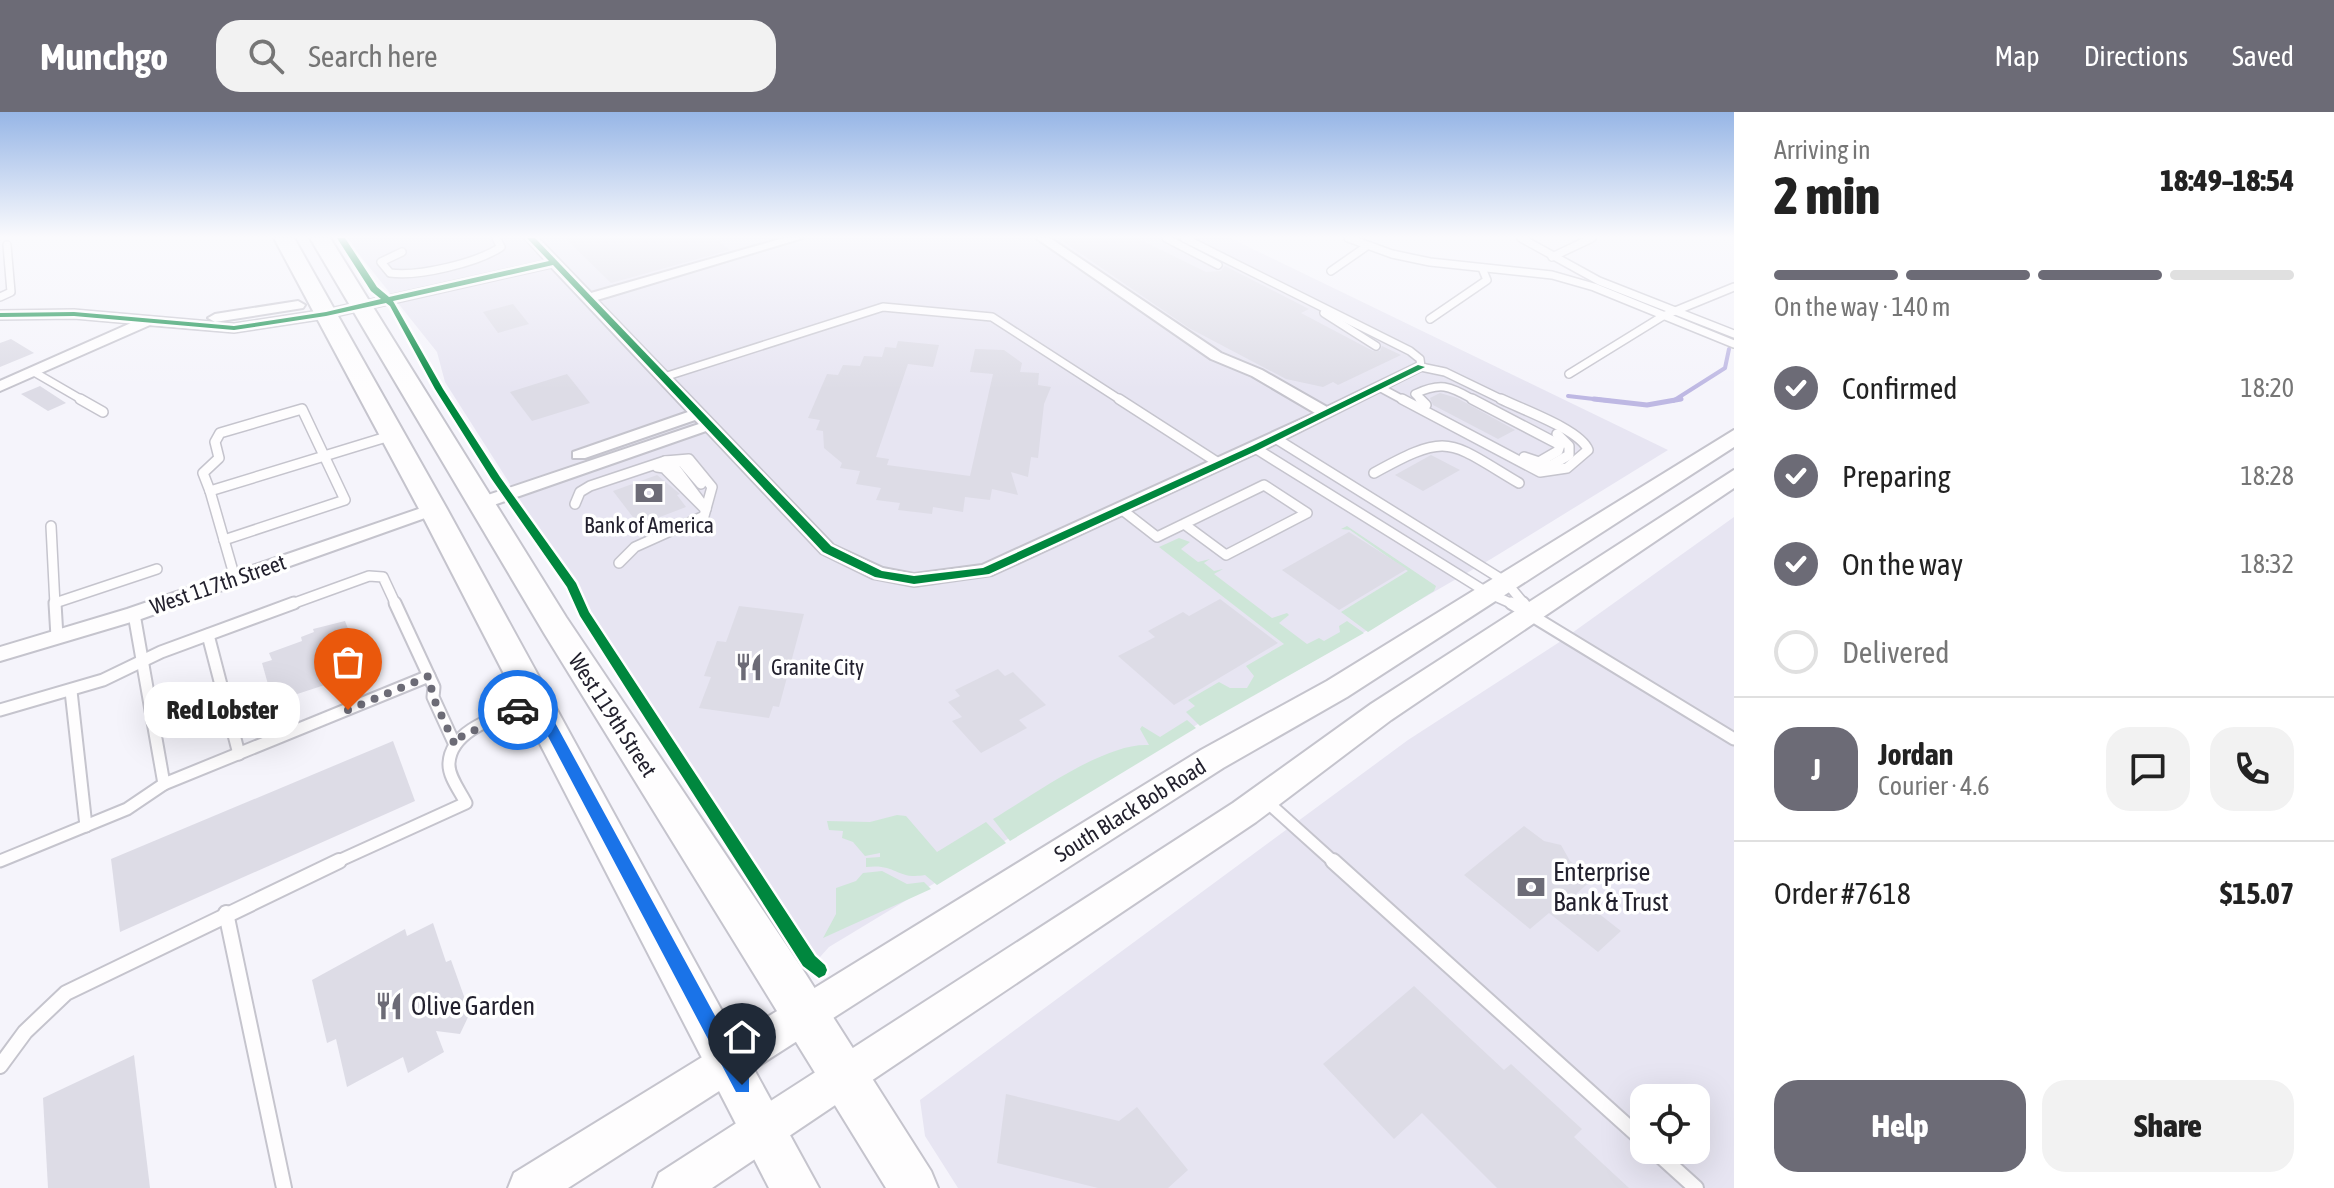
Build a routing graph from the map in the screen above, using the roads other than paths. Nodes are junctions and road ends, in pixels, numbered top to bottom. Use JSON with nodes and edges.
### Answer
{"nodes":[{"id":1,"x":327,"y":288,"type":"edge"},
{"id":2,"x":336,"y":288,"type":"edge"},
{"id":3,"x":418,"y":288,"type":"edge"},
{"id":4,"x":575,"y":288,"type":"edge"},
{"id":5,"x":623,"y":288,"type":"edge"},
{"id":6,"x":1116,"y":288,"type":"edge"},
{"id":7,"x":1284,"y":288,"type":"edge"},
{"id":8,"x":1475,"y":288,"type":"edge"},
{"id":9,"x":1588,"y":288,"type":"edge"},
{"id":10,"x":1621,"y":288,"type":"edge"},
{"id":11,"x":1731,"y":288,"type":"edge"},
{"id":12,"x":586,"y":299,"type":"junction"},
{"id":13,"x":1310,"y":301,"type":"junction"},
{"id":14,"x":341,"y":305,"type":"junction"},
{"id":15,"x":1675,"y":311,"type":"junction"},
{"id":16,"x":0,"y":315,"type":"edge"},
{"id":17,"x":1663,"y":316,"type":"junction"},
{"id":18,"x":1430,"y":319,"type":"dead end"},
{"id":19,"x":147,"y":321,"type":"junction"},
{"id":20,"x":1734,"y":334,"type":"edge"},
{"id":21,"x":1734,"y":344,"type":"edge"},
{"id":22,"x":1376,"y":346,"type":"dead end"},
{"id":23,"x":1421,"y":367,"type":"junction"},
{"id":24,"x":34,"y":372,"type":"junction"},
{"id":25,"x":1569,"y":374,"type":"dead end"},
{"id":26,"x":661,"y":378,"type":"junction"},
{"id":27,"x":0,"y":387,"type":"edge"},
{"id":28,"x":1379,"y":387,"type":"junction"},
{"id":29,"x":367,"y":388,"type":"junction"},
{"id":30,"x":103,"y":412,"type":"dead end"},
{"id":31,"x":1327,"y":413,"type":"junction"},
{"id":32,"x":701,"y":420,"type":"junction"},
{"id":33,"x":1457,"y":428,"type":"junction"},
{"id":34,"x":393,"y":435,"type":"junction"},
{"id":35,"x":1734,"y":437,"type":"edge"},
{"id":36,"x":1275,"y":438,"type":"junction"},
{"id":37,"x":1489,"y":445,"type":"junction"},
{"id":38,"x":1255,"y":448,"type":"junction"},
{"id":39,"x":325,"y":456,"type":"junction"},
{"id":40,"x":1220,"y":464,"type":"junction"},
{"id":41,"x":648,"y":466,"type":"junction"},
{"id":42,"x":1374,"y":473,"type":"dead end"},
{"id":43,"x":1734,"y":477,"type":"edge"},
{"id":44,"x":1519,"y":483,"type":"dead end"},
{"id":45,"x":210,"y":491,"type":"junction"},
{"id":46,"x":478,"y":498,"type":"junction"},
{"id":47,"x":575,"y":504,"type":"dead end"},
{"id":48,"x":433,"y":509,"type":"junction"},
{"id":49,"x":706,"y":509,"type":"junction"},
{"id":50,"x":1121,"y":509,"type":"junction"},
{"id":51,"x":1184,"y":524,"type":"junction"},
{"id":52,"x":51,"y":526,"type":"dead end"},
{"id":53,"x":224,"y":540,"type":"junction"},
{"id":54,"x":619,"y":563,"type":"dead end"},
{"id":55,"x":157,"y":569,"type":"dead end"},
{"id":56,"x":235,"y":578,"type":"junction"},
{"id":57,"x":1497,"y":587,"type":"junction"},
{"id":58,"x":55,"y":603,"type":"junction"},
{"id":59,"x":1530,"y":612,"type":"junction"},
{"id":60,"x":134,"y":614,"type":"junction"},
{"id":61,"x":555,"y":625,"type":"junction"},
{"id":62,"x":208,"y":635,"type":"junction"},
{"id":63,"x":57,"y":637,"type":"junction"},
{"id":64,"x":0,"y":654,"type":"edge"},
{"id":65,"x":141,"y":665,"type":"junction"},
{"id":66,"x":429,"y":676,"type":"junction"},
{"id":67,"x":71,"y":691,"type":"junction"},
{"id":68,"x":536,"y":701,"type":"junction"},
{"id":69,"x":0,"y":710,"type":"edge"},
{"id":70,"x":1734,"y":739,"type":"edge"},
{"id":71,"x":455,"y":745,"type":"junction"},
{"id":72,"x":239,"y":754,"type":"junction"},
{"id":73,"x":164,"y":784,"type":"junction"},
{"id":74,"x":1264,"y":799,"type":"junction"},
{"id":75,"x":86,"y":826,"type":"junction"},
{"id":76,"x":0,"y":861,"type":"edge"},
{"id":77,"x":226,"y":913,"type":"junction"},
{"id":78,"x":806,"y":1014,"type":"junction"},
{"id":79,"x":731,"y":1063,"type":"junction"},
{"id":80,"x":0,"y":1066,"type":"edge"},
{"id":81,"x":846,"y":1077,"type":"junction"},
{"id":82,"x":1630,"y":1128,"type":"edge"},
{"id":83,"x":766,"y":1129,"type":"junction"},
{"id":84,"x":1669,"y":1164,"type":"edge"},
{"id":85,"x":284,"y":1188,"type":"edge"},
{"id":86,"x":529,"y":1188,"type":"edge"},
{"id":87,"x":674,"y":1188,"type":"edge"},
{"id":88,"x":795,"y":1188,"type":"edge"},
{"id":89,"x":914,"y":1188,"type":"edge"},
{"id":90,"x":1696,"y":1188,"type":"edge"}],
"edges":[{"from":1,"to":14,"type":"main road","name":"West 119th Street"},
{"from":2,"to":14,"type":"main road","name":"West 119th Street"},
{"from":3,"to":14,"type":"street"},
{"from":4,"to":12,"type":"street"},
{"from":5,"to":12,"type":"street"},
{"from":6,"to":31,"type":"street"},
{"from":7,"to":13,"type":"lane"},
{"from":8,"to":18,"type":"lane"},
{"from":9,"to":17,"type":"lane"},
{"from":10,"to":15,"type":"lane"},
{"from":11,"to":15,"type":"lane"},
{"from":12,"to":26,"type":"street"},
{"from":13,"to":22,"type":"lane"},
{"from":13,"to":23,"type":"lane"},
{"from":14,"to":19,"type":"street"},
{"from":14,"to":29,"type":"main road","name":"West 119th Street"},
{"from":14,"to":46,"type":"main road","name":"West 119th Street"},
{"from":15,"to":17,"type":"lane"},
{"from":15,"to":20,"type":"lane"},
{"from":16,"to":19,"type":"street"},
{"from":17,"to":21,"type":"lane"},
{"from":17,"to":25,"type":"lane"},
{"from":19,"to":24,"type":"street"},
{"from":23,"to":28,"type":"street"},
{"from":23,"to":37,"type":"lane"},
{"from":24,"to":27,"type":"street"},
{"from":24,"to":30,"type":"lane"},
{"from":26,"to":32,"type":"street"},
{"from":26,"to":40,"type":"lane"},
{"from":28,"to":31,"type":"street"},
{"from":28,"to":33,"type":"lane"},
{"from":29,"to":34,"type":"main road","name":"West 119th Street"},
{"from":29,"to":46,"type":"main road"},
{"from":31,"to":36,"type":"street"},
{"from":32,"to":46,"type":"street"},
{"from":32,"to":50,"type":"street"},
{"from":33,"to":37,"type":"lane"},
{"from":33,"to":37,"type":"lane"},
{"from":34,"to":39,"type":"lane"},
{"from":34,"to":48,"type":"main road","name":"West 119th Street"},
{"from":35,"to":57,"type":"main road","name":"South Black Bob Road"},
{"from":36,"to":38,"type":"street"},
{"from":36,"to":57,"type":"lane"},
{"from":38,"to":40,"type":"street"},
{"from":38,"to":57,"type":"lane"},
{"from":39,"to":45,"type":"lane"},
{"from":39,"to":45,"type":"lane"},
{"from":39,"to":53,"type":"lane"},
{"from":40,"to":50,"type":"street"},
{"from":41,"to":47,"type":"lane"},
{"from":41,"to":49,"type":"lane"},
{"from":41,"to":49,"type":"lane"},
{"from":42,"to":44,"type":"lane"},
{"from":43,"to":59,"type":"main road"},
{"from":45,"to":53,"type":"lane"},
{"from":46,"to":61,"type":"main road","name":"West 119th Street"},
{"from":48,"to":56,"type":"street","name":"West 117th Street"},
{"from":48,"to":61,"type":"main road"},
{"from":48,"to":68,"type":"main road","name":"West 119th Street"},
{"from":49,"to":54,"type":"lane"},
{"from":50,"to":51,"type":"lane"},
{"from":51,"to":51,"type":"lane"},
{"from":52,"to":58,"type":"lane"},
{"from":53,"to":56,"type":"lane"},
{"from":55,"to":58,"type":"lane"},
{"from":56,"to":60,"type":"street","name":"West 117th Street"},
{"from":57,"to":59,"type":"lane"},
{"from":57,"to":59,"type":"lane"},
{"from":57,"to":78,"type":"main road","name":"South Black Bob Road"},
{"from":58,"to":63,"type":"lane"},
{"from":59,"to":70,"type":"lane"},
{"from":59,"to":74,"type":"main road"},
{"from":60,"to":63,"type":"street","name":"West 117th Street"},
{"from":60,"to":65,"type":"lane"},
{"from":61,"to":78,"type":"main road","name":"West 119th Street"},
{"from":62,"to":65,"type":"lane"},
{"from":62,"to":66,"type":"lane"},
{"from":62,"to":72,"type":"lane"},
{"from":63,"to":64,"type":"street","name":"West 117th Street"},
{"from":65,"to":67,"type":"lane"},
{"from":65,"to":73,"type":"lane"},
{"from":66,"to":71,"type":"lane"},
{"from":66,"to":72,"type":"lane"},
{"from":67,"to":69,"type":"lane"},
{"from":67,"to":75,"type":"lane"},
{"from":68,"to":71,"type":"lane"},
{"from":68,"to":79,"type":"main road","name":"West 119th Street"},
{"from":71,"to":77,"type":"lane"},
{"from":72,"to":73,"type":"lane"},
{"from":73,"to":75,"type":"lane"},
{"from":74,"to":81,"type":"main road"},
{"from":74,"to":82,"type":"lane"},
{"from":75,"to":76,"type":"lane"},
{"from":77,"to":80,"type":"lane"},
{"from":77,"to":85,"type":"lane"},
{"from":78,"to":79,"type":"main road","name":"South Black Bob Road"},
{"from":78,"to":81,"type":"main road","name":"West 119th Street"},
{"from":79,"to":83,"type":"main road","name":"West 119th Street"},
{"from":79,"to":86,"type":"main road","name":"South Black Bob Road"},
{"from":81,"to":83,"type":"main road"},
{"from":81,"to":89,"type":"main road","name":"West 119th Street"},
{"from":83,"to":87,"type":"main road"},
{"from":83,"to":88,"type":"main road","name":"West 119th Street"},
{"from":84,"to":90,"type":"lane"}]}
